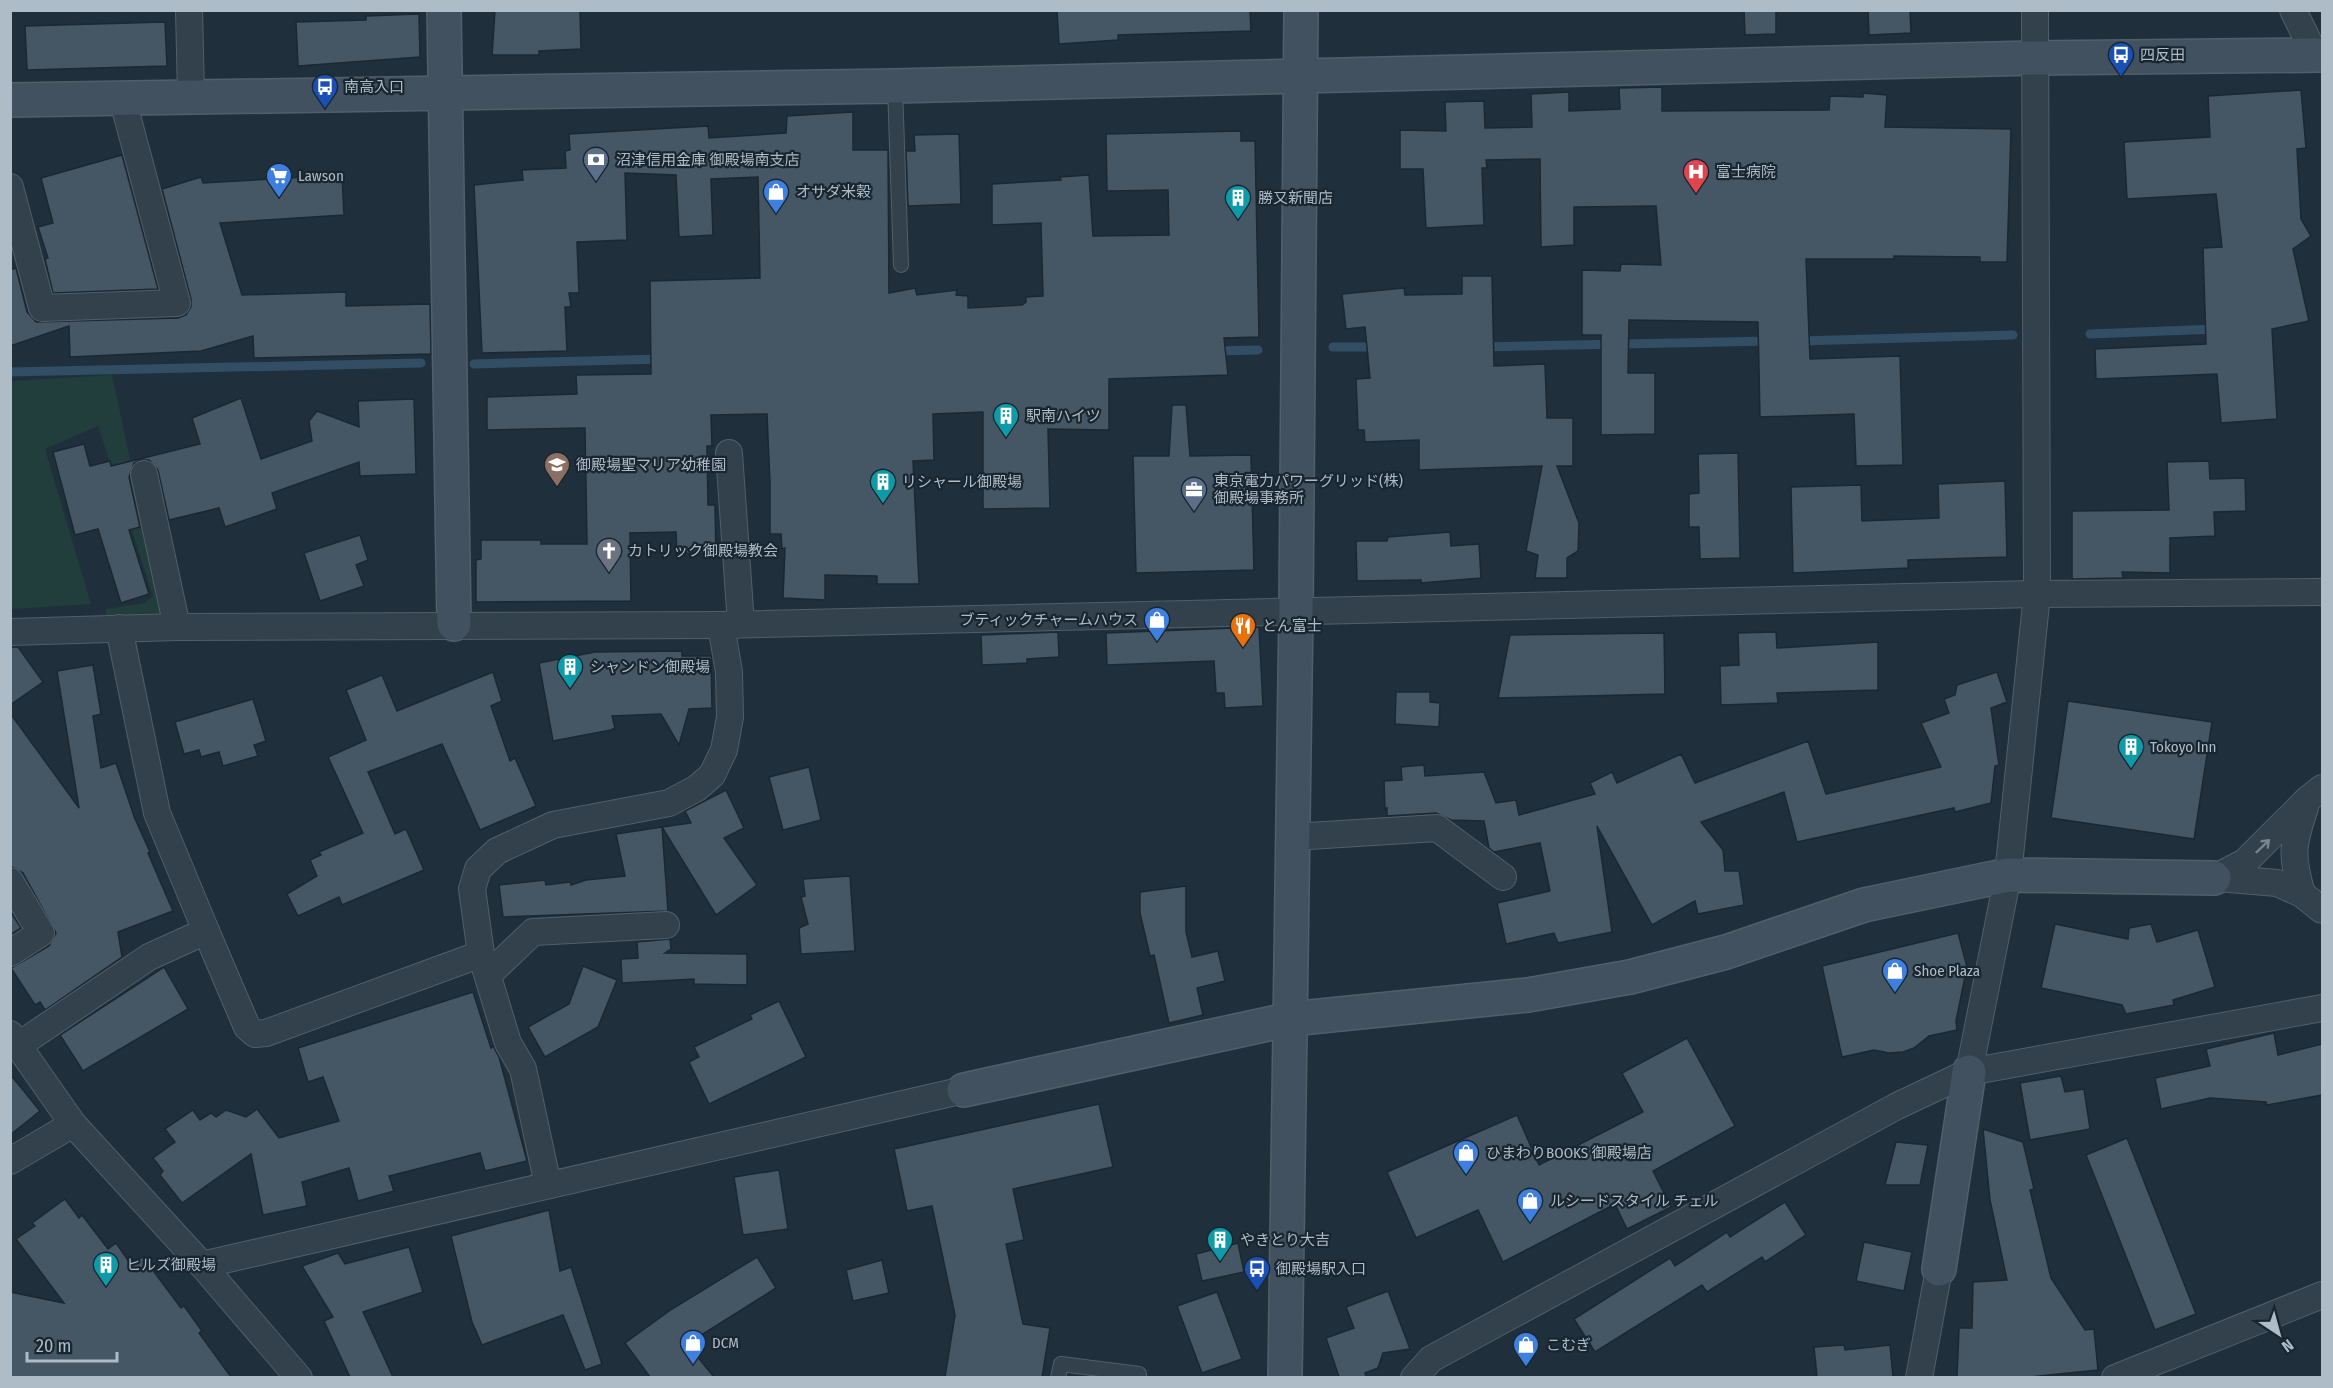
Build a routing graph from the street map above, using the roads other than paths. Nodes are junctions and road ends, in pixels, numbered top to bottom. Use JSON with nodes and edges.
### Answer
{"nodes":[{"id":1,"x":189,"y":10,"type":"edge"},
{"id":2,"x":444,"y":10,"type":"edge"},
{"id":3,"x":1301,"y":10,"type":"edge"},
{"id":4,"x":2035,"y":10,"type":"edge"},
{"id":5,"x":2293,"y":10,"type":"edge"},
{"id":6,"x":2319,"y":55,"type":"edge"},
{"id":7,"x":2034,"y":58,"type":"junction"},
{"id":8,"x":1300,"y":77,"type":"junction"},
{"id":9,"x":895,"y":86,"type":"junction"},
{"id":10,"x":445,"y":92,"type":"junction"},
{"id":11,"x":191,"y":95,"type":"junction"},
{"id":12,"x":122,"y":97,"type":"junction"},
{"id":13,"x":10,"y":100,"type":"edge"},
{"id":14,"x":10,"y":187,"type":"edge"},
{"id":15,"x":901,"y":265,"type":"dead end"},
{"id":16,"x":729,"y":453,"type":"dead end"},
{"id":17,"x":144,"y":474,"type":"dead end"},
{"id":18,"x":2322,"y":592,"type":"edge"},
{"id":19,"x":2037,"y":594,"type":"junction"},
{"id":20,"x":1296,"y":610,"type":"junction"},
{"id":21,"x":454,"y":624,"type":"junction"},
{"id":22,"x":731,"y":625,"type":"junction"},
{"id":23,"x":177,"y":627,"type":"junction"},
{"id":24,"x":119,"y":628,"type":"junction"},
{"id":25,"x":10,"y":632,"type":"edge"},
{"id":26,"x":2315,"y":793,"type":"edge"},
{"id":27,"x":1293,"y":837,"type":"junction"},
{"id":28,"x":2008,"y":875,"type":"junction"},
{"id":29,"x":1503,"y":877,"type":"dead end"},
{"id":30,"x":2214,"y":878,"type":"junction"},
{"id":31,"x":10,"y":881,"type":"edge"},
{"id":32,"x":2302,"y":894,"type":"junction"},
{"id":33,"x":2322,"y":910,"type":"edge"},
{"id":34,"x":666,"y":925,"type":"dead end"},
{"id":35,"x":206,"y":931,"type":"junction"},
{"id":36,"x":10,"y":953,"type":"edge"},
{"id":37,"x":485,"y":964,"type":"junction"},
{"id":38,"x":2322,"y":1008,"type":"edge"},
{"id":39,"x":1291,"y":1020,"type":"junction"},
{"id":40,"x":15,"y":1040,"type":"edge"},
{"id":41,"x":1969,"y":1072,"type":"junction"},
{"id":42,"x":964,"y":1090,"type":"joint"},
{"id":43,"x":72,"y":1124,"type":"junction"},
{"id":44,"x":10,"y":1161,"type":"edge"},
{"id":45,"x":548,"y":1185,"type":"junction"},
{"id":46,"x":202,"y":1265,"type":"junction"},
{"id":47,"x":1939,"y":1269,"type":"joint"},
{"id":48,"x":2322,"y":1295,"type":"edge"},
{"id":49,"x":1427,"y":1371,"type":"edge"},
{"id":50,"x":299,"y":1377,"type":"edge"},
{"id":51,"x":1058,"y":1377,"type":"edge"},
{"id":52,"x":1137,"y":1377,"type":"edge"},
{"id":53,"x":1285,"y":1377,"type":"edge"},
{"id":54,"x":1919,"y":1377,"type":"edge"},
{"id":55,"x":2115,"y":1377,"type":"edge"}],
"edges":[{"from":1,"to":11,"type":"street"},
{"from":2,"to":10,"type":"street"},
{"from":3,"to":8,"type":"street"},
{"from":4,"to":7,"type":"street"},
{"from":5,"to":6,"type":"street"},
{"from":6,"to":7,"type":"street"},
{"from":7,"to":8,"type":"street"},
{"from":7,"to":19,"type":"street"},
{"from":8,"to":9,"type":"street"},
{"from":8,"to":20,"type":"street"},
{"from":9,"to":10,"type":"street"},
{"from":9,"to":15,"type":"lane"},
{"from":10,"to":11,"type":"street"},
{"from":10,"to":21,"type":"street"},
{"from":11,"to":12,"type":"street"},
{"from":12,"to":13,"type":"street"},
{"from":12,"to":14,"type":"street"},
{"from":16,"to":22,"type":"street"},
{"from":17,"to":23,"type":"street"},
{"from":18,"to":19,"type":"street"},
{"from":19,"to":20,"type":"street"},
{"from":19,"to":28,"type":"street"},
{"from":20,"to":22,"type":"street"},
{"from":20,"to":27,"type":"street"},
{"from":21,"to":22,"type":"street"},
{"from":21,"to":23,"type":"street"},
{"from":22,"to":37,"type":"street"},
{"from":23,"to":24,"type":"street"},
{"from":24,"to":25,"type":"street"},
{"from":24,"to":35,"type":"street"},
{"from":30,"to":26,"type":"street","one_way":true},
{"from":26,"to":32,"type":"street"},
{"from":27,"to":29,"type":"street"},
{"from":27,"to":39,"type":"street"},
{"from":28,"to":30,"type":"street"},
{"from":28,"to":39,"type":"street"},
{"from":28,"to":41,"type":"street"},
{"from":30,"to":32,"type":"street"},
{"from":31,"to":36,"type":"street"},
{"from":32,"to":33,"type":"street"},
{"from":34,"to":37,"type":"street"},
{"from":35,"to":37,"type":"street"},
{"from":35,"to":40,"type":"street"},
{"from":37,"to":45,"type":"street"},
{"from":38,"to":41,"type":"street"},
{"from":39,"to":42,"type":"street"},
{"from":39,"to":53,"type":"street"},
{"from":40,"to":43,"type":"street"},
{"from":41,"to":47,"type":"street"},
{"from":41,"to":49,"type":"street"},
{"from":42,"to":45,"type":"street"},
{"from":43,"to":44,"type":"street"},
{"from":43,"to":46,"type":"street"},
{"from":45,"to":46,"type":"street"},
{"from":46,"to":50,"type":"street"},
{"from":47,"to":54,"type":"street"},
{"from":48,"to":55,"type":"street"},
{"from":51,"to":52,"type":"lane"}]}
